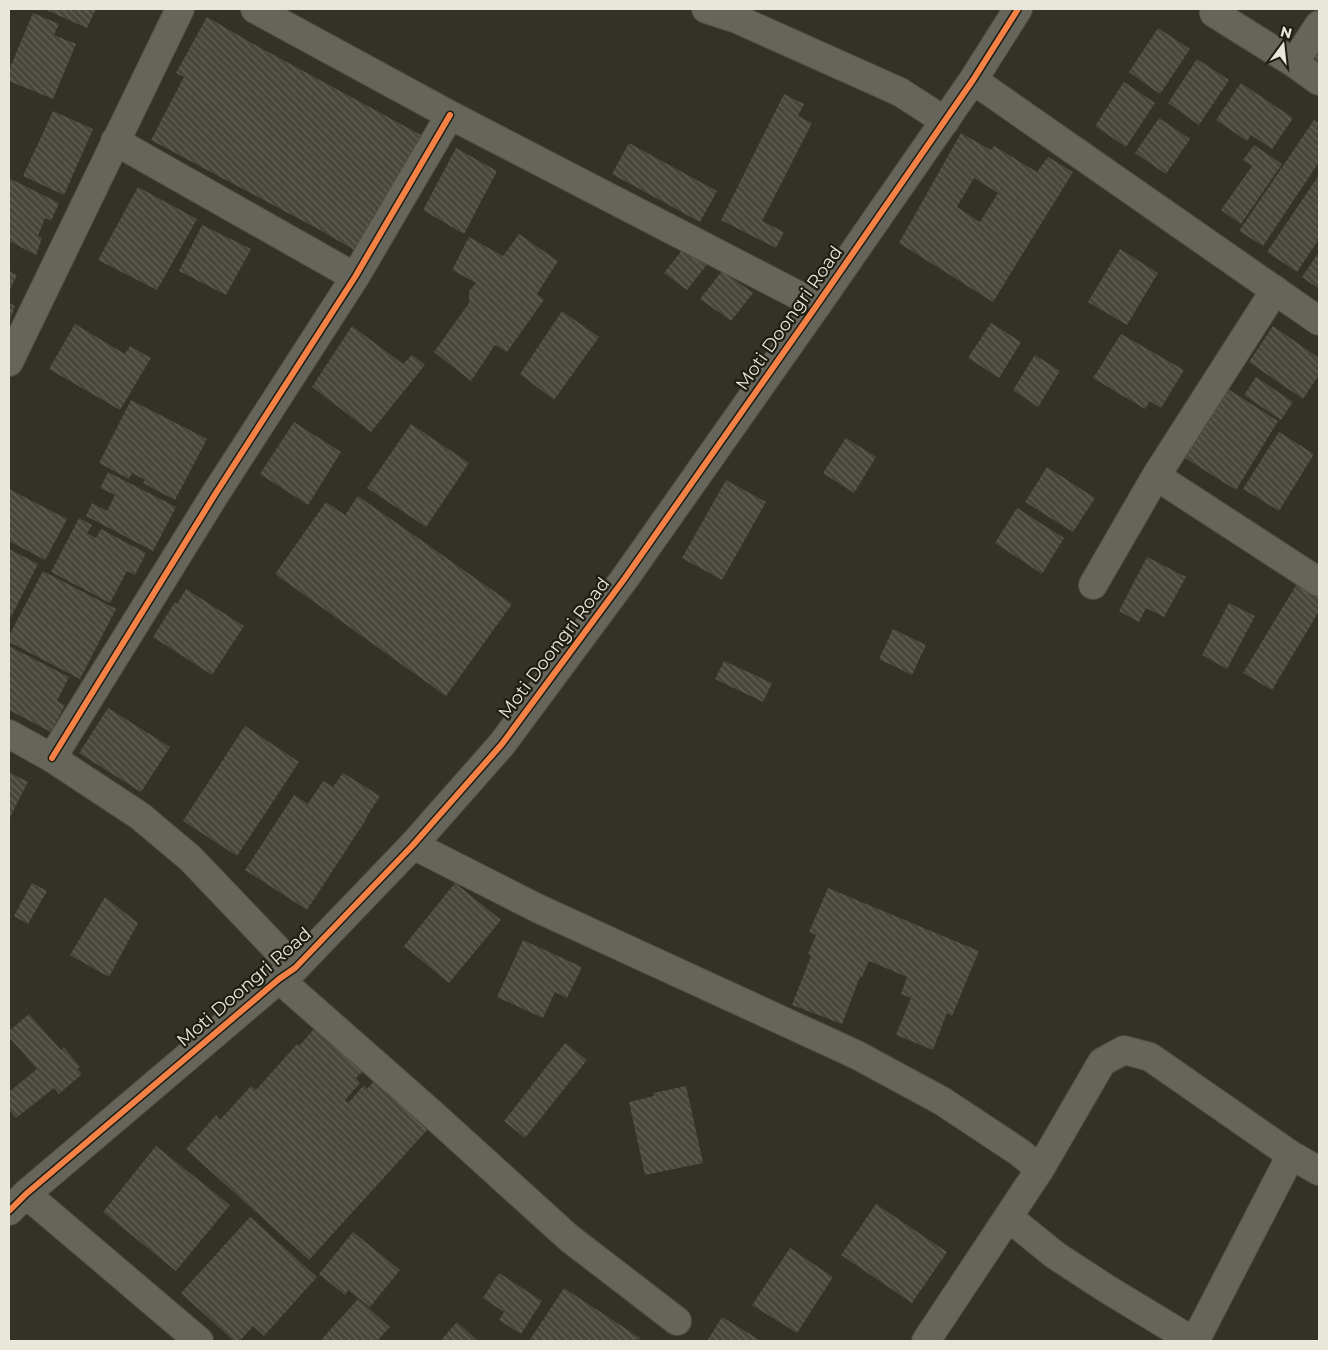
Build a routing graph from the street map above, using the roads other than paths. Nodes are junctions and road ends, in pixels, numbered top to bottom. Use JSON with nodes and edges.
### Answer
{"nodes":[{"id":1,"x":180,"y":9,"type":"edge"},
{"id":2,"x":255,"y":9,"type":"edge"},
{"id":3,"x":706,"y":9,"type":"edge"},
{"id":4,"x":1018,"y":9,"type":"edge"},
{"id":5,"x":1214,"y":13,"type":"dead end"},
{"id":6,"x":1319,"y":25,"type":"edge"},
{"id":7,"x":1294,"y":64,"type":"junction"},
{"id":8,"x":974,"y":80,"type":"junction"},
{"id":9,"x":1319,"y":81,"type":"edge"},
{"id":10,"x":450,"y":115,"type":"junction"},
{"id":11,"x":945,"y":121,"type":"junction"},
{"id":12,"x":115,"y":141,"type":"junction"},
{"id":13,"x":355,"y":277,"type":"junction"},
{"id":14,"x":1275,"y":290,"type":"junction"},
{"id":15,"x":817,"y":305,"type":"junction"},
{"id":16,"x":1319,"y":321,"type":"edge"},
{"id":17,"x":9,"y":362,"type":"edge"},
{"id":18,"x":1156,"y":476,"type":"junction"},
{"id":19,"x":1319,"y":582,"type":"edge"},
{"id":20,"x":1093,"y":585,"type":"dead end"},
{"id":21,"x":9,"y":734,"type":"edge"},
{"id":22,"x":52,"y":758,"type":"junction"},
{"id":23,"x":413,"y":845,"type":"junction"},
{"id":24,"x":287,"y":974,"type":"junction"},
{"id":25,"x":1291,"y":1155,"type":"junction"},
{"id":26,"x":1040,"y":1169,"type":"junction"},
{"id":27,"x":1319,"y":1171,"type":"edge"},
{"id":28,"x":17,"y":1203,"type":"edge"},
{"id":29,"x":1008,"y":1217,"type":"junction"},
{"id":30,"x":677,"y":1321,"type":"dead end"},
{"id":31,"x":199,"y":1341,"type":"edge"},
{"id":32,"x":926,"y":1341,"type":"edge"},
{"id":33,"x":1194,"y":1341,"type":"edge"}],
"edges":[{"from":1,"to":12,"type":"street"},
{"from":2,"to":10,"type":"street"},
{"from":3,"to":11,"type":"street"},
{"from":4,"to":8,"type":"street","name":"Moti Doongri Road"},
{"from":5,"to":7,"type":"street"},
{"from":6,"to":7,"type":"street"},
{"from":7,"to":9,"type":"street"},
{"from":8,"to":11,"type":"street","name":"Moti Doongri Road"},
{"from":8,"to":14,"type":"street"},
{"from":10,"to":13,"type":"street"},
{"from":10,"to":15,"type":"street"},
{"from":11,"to":15,"type":"street","name":"Moti Doongri Road"},
{"from":12,"to":13,"type":"street"},
{"from":12,"to":17,"type":"street"},
{"from":13,"to":22,"type":"street"},
{"from":14,"to":16,"type":"street"},
{"from":14,"to":18,"type":"street"},
{"from":15,"to":23,"type":"street","name":"Moti Doongri Road"},
{"from":18,"to":19,"type":"street"},
{"from":18,"to":20,"type":"street"},
{"from":21,"to":22,"type":"street"},
{"from":22,"to":24,"type":"street"},
{"from":23,"to":24,"type":"street","name":"Moti Doongri Road"},
{"from":23,"to":26,"type":"street"},
{"from":24,"to":28,"type":"street","name":"Moti Doongri Road"},
{"from":24,"to":30,"type":"street"},
{"from":25,"to":26,"type":"street"},
{"from":25,"to":27,"type":"street"},
{"from":25,"to":33,"type":"street"},
{"from":26,"to":29,"type":"street"},
{"from":28,"to":31,"type":"street"},
{"from":29,"to":32,"type":"street"},
{"from":29,"to":33,"type":"street"}]}
